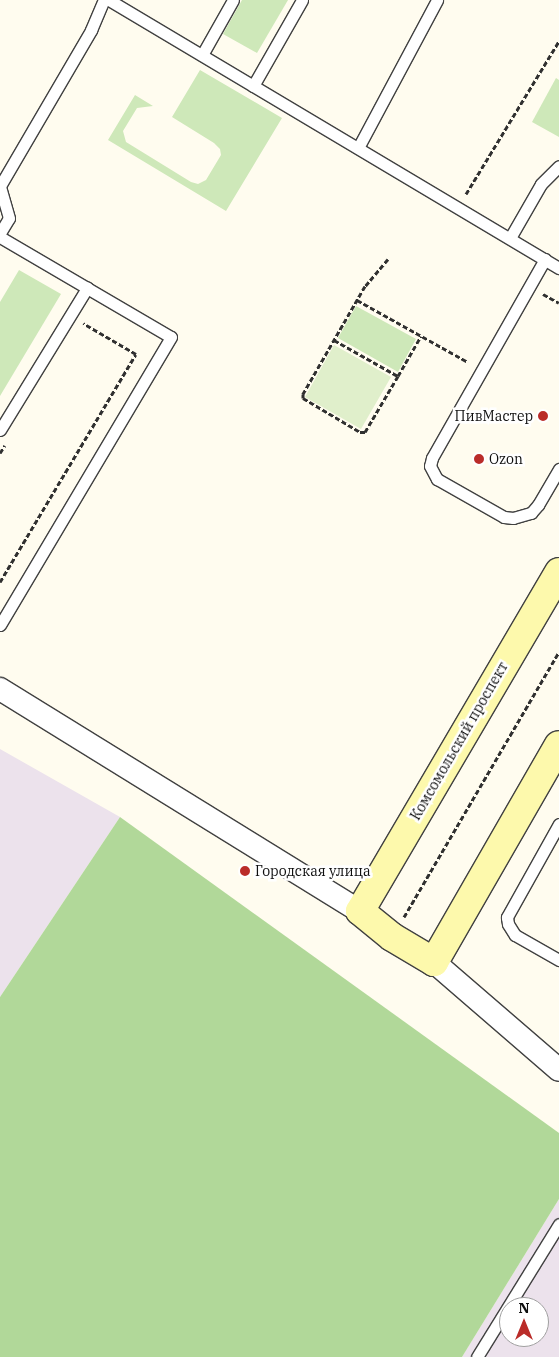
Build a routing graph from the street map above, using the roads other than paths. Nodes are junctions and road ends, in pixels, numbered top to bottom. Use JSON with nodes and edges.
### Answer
{"nodes":[{"id":1,"x":104,"y":0,"type":"edge"},
{"id":2,"x":109,"y":0,"type":"edge"},
{"id":3,"x":233,"y":0,"type":"edge"},
{"id":4,"x":302,"y":0,"type":"edge"},
{"id":5,"x":437,"y":0,"type":"edge"},
{"id":6,"x":202,"y":55,"type":"junction"},
{"id":7,"x":254,"y":86,"type":"junction"},
{"id":8,"x":358,"y":148,"type":"junction"},
{"id":9,"x":559,"y":166,"type":"edge"},
{"id":10,"x":0,"y":233,"type":"edge"},
{"id":11,"x":0,"y":237,"type":"edge"},
{"id":12,"x":510,"y":238,"type":"junction"},
{"id":13,"x":545,"y":259,"type":"junction"},
{"id":14,"x":559,"y":268,"type":"edge"},
{"id":15,"x":87,"y":288,"type":"junction"},
{"id":16,"x":4,"y":435,"type":"edge"},
{"id":17,"x":559,"y":468,"type":"edge"},
{"id":18,"x":559,"y":572,"type":"edge"},
{"id":19,"x":0,"y":626,"type":"edge"},
{"id":20,"x":0,"y":689,"type":"edge"},
{"id":21,"x":559,"y":745,"type":"edge"},
{"id":22,"x":559,"y":824,"type":"edge"},
{"id":23,"x":360,"y":911,"type":"junction"},
{"id":24,"x":559,"y":960,"type":"edge"},
{"id":25,"x":434,"y":962,"type":"junction"},
{"id":26,"x":559,"y":1070,"type":"edge"},
{"id":27,"x":559,"y":1224,"type":"edge"},
{"id":28,"x":477,"y":1357,"type":"edge"}],
"edges":[{"from":1,"to":10,"type":"lane"},
{"from":2,"to":6,"type":"lane"},
{"from":3,"to":6,"type":"lane"},
{"from":4,"to":7,"type":"lane"},
{"from":5,"to":8,"type":"lane"},
{"from":6,"to":7,"type":"lane"},
{"from":7,"to":8,"type":"lane"},
{"from":8,"to":12,"type":"lane"},
{"from":9,"to":12,"type":"lane"},
{"from":11,"to":15,"type":"lane"},
{"from":12,"to":13,"type":"lane"},
{"from":13,"to":14,"type":"lane"},
{"from":13,"to":17,"type":"lane"},
{"from":15,"to":16,"type":"lane"},
{"from":15,"to":19,"type":"lane"},
{"from":18,"to":23,"type":"main road","name":"Комсомольский проспект"},
{"from":20,"to":23,"type":"street"},
{"from":21,"to":25,"type":"main road"},
{"from":22,"to":24,"type":"lane"},
{"from":23,"to":25,"type":"main road"},
{"from":25,"to":26,"type":"street"},
{"from":27,"to":28,"type":"lane"}]}
